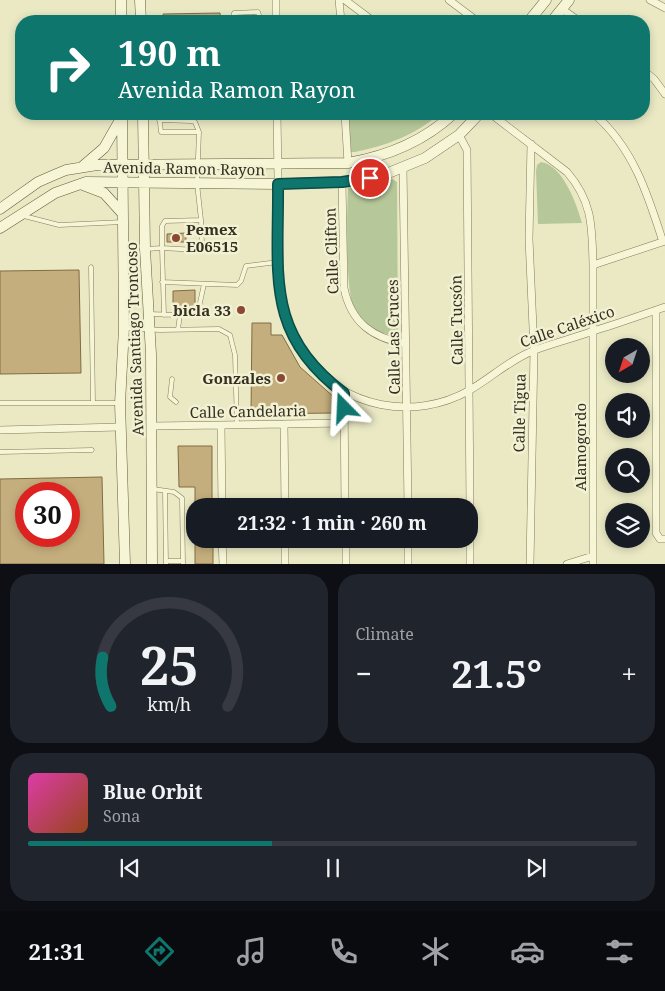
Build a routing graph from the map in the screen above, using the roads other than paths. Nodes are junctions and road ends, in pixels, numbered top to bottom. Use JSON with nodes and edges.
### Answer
{"nodes":[{"id":1,"x":120,"y":0,"type":"edge"},
{"id":2,"x":140,"y":0,"type":"edge"},
{"id":3,"x":276,"y":0,"type":"edge"},
{"id":4,"x":340,"y":0,"type":"edge"},
{"id":5,"x":345,"y":0,"type":"edge"},
{"id":6,"x":449,"y":0,"type":"edge"},
{"id":7,"x":546,"y":0,"type":"edge"},
{"id":8,"x":569,"y":0,"type":"edge"},
{"id":9,"x":650,"y":0,"type":"edge"},
{"id":10,"x":665,"y":8,"type":"edge"},
{"id":11,"x":562,"y":9,"type":"junction"},
{"id":12,"x":121,"y":15,"type":"edge"},
{"id":13,"x":141,"y":15,"type":"edge"},
{"id":14,"x":234,"y":15,"type":"edge"},
{"id":15,"x":259,"y":15,"type":"edge"},
{"id":16,"x":276,"y":15,"type":"edge"},
{"id":17,"x":341,"y":15,"type":"edge"},
{"id":18,"x":365,"y":15,"type":"edge"},
{"id":19,"x":469,"y":15,"type":"edge"},
{"id":20,"x":534,"y":15,"type":"edge"},
{"id":21,"x":557,"y":15,"type":"edge"},
{"id":22,"x":570,"y":15,"type":"edge"},
{"id":23,"x":650,"y":76,"type":"edge"},
{"id":24,"x":654,"y":79,"type":"junction"},
{"id":25,"x":665,"y":83,"type":"edge"},
{"id":26,"x":665,"y":94,"type":"edge"},
{"id":27,"x":119,"y":120,"type":"edge"},
{"id":28,"x":122,"y":120,"type":"edge"},
{"id":29,"x":142,"y":120,"type":"edge"},
{"id":30,"x":159,"y":120,"type":"joint"},
{"id":31,"x":277,"y":120,"type":"edge"},
{"id":32,"x":345,"y":120,"type":"edge"},
{"id":33,"x":446,"y":120,"type":"edge"},
{"id":34,"x":473,"y":120,"type":"edge"},
{"id":35,"x":499,"y":120,"type":"edge"},
{"id":36,"x":599,"y":120,"type":"edge"},
{"id":37,"x":199,"y":132,"type":"junction"},
{"id":38,"x":459,"y":135,"type":"junction"},
{"id":39,"x":531,"y":144,"type":"junction"},
{"id":40,"x":143,"y":163,"type":"junction"},
{"id":41,"x":348,"y":163,"type":"junction"},
{"id":42,"x":122,"y":164,"type":"junction"},
{"id":43,"x":198,"y":164,"type":"junction"},
{"id":44,"x":278,"y":164,"type":"junction"},
{"id":45,"x":80,"y":167,"type":"junction"},
{"id":46,"x":403,"y":167,"type":"junction"},
{"id":47,"x":342,"y":182,"type":"junction"},
{"id":48,"x":123,"y":183,"type":"junction"},
{"id":49,"x":144,"y":183,"type":"junction"},
{"id":50,"x":197,"y":183,"type":"junction"},
{"id":51,"x":80,"y":184,"type":"junction"},
{"id":52,"x":278,"y":184,"type":"junction"},
{"id":53,"x":0,"y":209,"type":"edge"},
{"id":54,"x":22,"y":216,"type":"junction"},
{"id":55,"x":122,"y":218,"type":"junction"},
{"id":56,"x":201,"y":220,"type":"junction"},
{"id":57,"x":0,"y":228,"type":"edge"},
{"id":58,"x":664,"y":242,"type":"edge"},
{"id":59,"x":162,"y":248,"type":"junction"},
{"id":60,"x":146,"y":249,"type":"junction"},
{"id":61,"x":278,"y":262,"type":"junction"},
{"id":62,"x":593,"y":265,"type":"junction"},
{"id":63,"x":91,"y":267,"type":"dead end"},
{"id":64,"x":162,"y":282,"type":"junction"},
{"id":65,"x":204,"y":284,"type":"junction"},
{"id":66,"x":665,"y":307,"type":"edge"},
{"id":67,"x":656,"y":310,"type":"junction"},
{"id":68,"x":148,"y":314,"type":"junction"},
{"id":69,"x":164,"y":315,"type":"junction"},
{"id":70,"x":180,"y":315,"type":"junction"},
{"id":71,"x":124,"y":328,"type":"junction"},
{"id":72,"x":178,"y":329,"type":"junction"},
{"id":73,"x":149,"y":330,"type":"junction"},
{"id":74,"x":594,"y":331,"type":"junction"},
{"id":75,"x":406,"y":344,"type":"junction"},
{"id":76,"x":534,"y":350,"type":"junction"},
{"id":77,"x":172,"y":379,"type":"dead end"},
{"id":78,"x":470,"y":390,"type":"junction"},
{"id":79,"x":344,"y":393,"type":"junction"},
{"id":80,"x":176,"y":402,"type":"dead end"},
{"id":81,"x":0,"y":403,"type":"edge"},
{"id":82,"x":93,"y":403,"type":"junction"},
{"id":83,"x":120,"y":403,"type":"junction"},
{"id":84,"x":408,"y":408,"type":"junction"},
{"id":85,"x":344,"y":423,"type":"junction"},
{"id":86,"x":284,"y":424,"type":"junction"},
{"id":87,"x":237,"y":425,"type":"junction"},
{"id":88,"x":153,"y":426,"type":"junction"},
{"id":89,"x":221,"y":426,"type":"junction"},
{"id":90,"x":120,"y":427,"type":"junction"},
{"id":91,"x":0,"y":430,"type":"edge"},
{"id":92,"x":92,"y":450,"type":"dead end"},
{"id":93,"x":0,"y":452,"type":"edge"},
{"id":94,"x":153,"y":489,"type":"junction"},
{"id":95,"x":165,"y":491,"type":"junction"},
{"id":96,"x":222,"y":498,"type":"edge"},
{"id":97,"x":284,"y":498,"type":"edge"},
{"id":98,"x":346,"y":498,"type":"edge"},
{"id":99,"x":408,"y":498,"type":"edge"},
{"id":100,"x":470,"y":498,"type":"edge"},
{"id":101,"x":665,"y":539,"type":"edge"},
{"id":102,"x":222,"y":548,"type":"edge"},
{"id":103,"x":285,"y":548,"type":"edge"},
{"id":104,"x":346,"y":548,"type":"edge"},
{"id":105,"x":408,"y":548,"type":"edge"},
{"id":106,"x":470,"y":548,"type":"edge"},
{"id":107,"x":593,"y":560,"type":"edge"},
{"id":108,"x":166,"y":562,"type":"edge"},
{"id":109,"x":183,"y":562,"type":"edge"},
{"id":110,"x":125,"y":564,"type":"edge"},
{"id":111,"x":152,"y":564,"type":"edge"},
{"id":112,"x":223,"y":564,"type":"edge"},
{"id":113,"x":285,"y":564,"type":"edge"},
{"id":114,"x":346,"y":564,"type":"edge"},
{"id":115,"x":408,"y":564,"type":"edge"},
{"id":116,"x":470,"y":564,"type":"edge"},
{"id":117,"x":530,"y":564,"type":"edge"},
{"id":118,"x":568,"y":564,"type":"edge"}],
"edges":[{"from":1,"to":12,"type":"main road"},
{"from":2,"to":13,"type":"main road"},
{"from":3,"to":16,"type":"street"},
{"from":4,"to":17,"type":"street"},
{"from":5,"to":18,"type":"street"},
{"from":6,"to":19,"type":"street"},
{"from":7,"to":20,"type":"main road"},
{"from":8,"to":11,"type":"main road"},
{"from":9,"to":10,"type":"street"},
{"from":11,"to":21,"type":"main road"},
{"from":11,"to":22,"type":"street"},
{"from":14,"to":15,"type":"lane"},
{"from":23,"to":24,"type":"street"},
{"from":24,"to":25,"type":"street"},
{"from":24,"to":26,"type":"street"},
{"from":27,"to":45,"type":"main road"},
{"from":28,"to":42,"type":"main road","name":"Avenida Santiago Troncoso"},
{"from":29,"to":40,"type":"main road","name":"Avenida Santiago Troncoso"},
{"from":30,"to":37,"type":"lane"},
{"from":30,"to":37,"type":"lane"},
{"from":31,"to":44,"type":"street","name":"Calle Caléxico"},
{"from":32,"to":41,"type":"street"},
{"from":33,"to":41,"type":"main road","name":"Avenida Ramon Rayon"},
{"from":34,"to":38,"type":"main road","name":"Avenida Ramon Rayon"},
{"from":35,"to":39,"type":"street","name":"Alamogordo"},
{"from":36,"to":58,"type":"street"},
{"from":37,"to":43,"type":"lane"},
{"from":38,"to":46,"type":"main road","name":"Avenida Ramon Rayon"},
{"from":38,"to":78,"type":"street","name":"Calle Tucsón"},
{"from":39,"to":62,"type":"street","name":"Alamogordo"},
{"from":39,"to":76,"type":"street","name":"Calle Tigua"},
{"from":40,"to":42,"type":"main road","name":"Avenida Ramon Rayon"},
{"from":40,"to":43,"type":"main road","name":"Avenida Ramon Rayon"},
{"from":40,"to":49,"type":"main road","name":"Avenida Santiago Troncoso"},
{"from":41,"to":44,"type":"main road","name":"Avenida Ramon Rayon"},
{"from":42,"to":45,"type":"main road","name":"Avenida Ramon Rayon"},
{"from":42,"to":48,"type":"main road","name":"Avenida Santiago Troncoso"},
{"from":43,"to":44,"type":"main road","name":"Avenida Ramon Rayon"},
{"from":43,"to":50,"type":"lane"},
{"from":44,"to":52,"type":"street","name":"Calle Caléxico"},
{"from":45,"to":53,"type":"main road","name":"Avenida Ramon Rayon"},
{"from":46,"to":47,"type":"main road","name":"Avenida Ramon Rayon"},
{"from":46,"to":75,"type":"street","name":"Calle Las Cruces"},
{"from":47,"to":52,"type":"main road","name":"Avenida Ramon Rayon"},
{"from":47,"to":75,"type":"street","name":"Calle Clifton"},
{"from":48,"to":49,"type":"main road","name":"Avenida Ramon Rayon"},
{"from":48,"to":51,"type":"main road","name":"Avenida Ramon Rayon"},
{"from":48,"to":55,"type":"main road","name":"Avenida Santiago Troncoso"},
{"from":49,"to":50,"type":"main road","name":"Avenida Ramon Rayon"},
{"from":49,"to":60,"type":"main road","name":"Avenida Santiago Troncoso"},
{"from":50,"to":52,"type":"main road","name":"Avenida Ramon Rayon"},
{"from":50,"to":56,"type":"lane"},
{"from":51,"to":54,"type":"main road","name":"Avenida Ramon Rayon"},
{"from":51,"to":55,"type":"main road"},
{"from":52,"to":61,"type":"street","name":"Calle Caléxico"},
{"from":54,"to":55,"type":"lane"},
{"from":54,"to":57,"type":"main road","name":"Avenida Ramon Rayon"},
{"from":55,"to":71,"type":"main road","name":"Avenida Santiago Troncoso"},
{"from":56,"to":59,"type":"lane"},
{"from":56,"to":59,"type":"lane"},
{"from":58,"to":62,"type":"street"},
{"from":59,"to":60,"type":"lane"},
{"from":59,"to":64,"type":"lane"},
{"from":60,"to":68,"type":"main road","name":"Avenida Santiago Troncoso"},
{"from":61,"to":65,"type":"lane"},
{"from":61,"to":79,"type":"street","name":"Calle Caléxico"},
{"from":62,"to":74,"type":"street","name":"Alamogordo"},
{"from":63,"to":82,"type":"lane"},
{"from":64,"to":65,"type":"lane"},
{"from":64,"to":69,"type":"lane"},
{"from":65,"to":70,"type":"lane"},
{"from":66,"to":67,"type":"street","name":"Calle Caléxico"},
{"from":67,"to":74,"type":"street","name":"Calle Caléxico"},
{"from":67,"to":101,"type":"street"},
{"from":68,"to":69,"type":"lane"},
{"from":68,"to":73,"type":"main road","name":"Avenida Santiago Troncoso"},
{"from":69,"to":70,"type":"lane"},
{"from":70,"to":72,"type":"lane"},
{"from":71,"to":73,"type":"lane"},
{"from":71,"to":83,"type":"main road","name":"Avenida Santiago Troncoso"},
{"from":72,"to":73,"type":"lane"},
{"from":72,"to":87,"type":"lane"},
{"from":73,"to":88,"type":"main road","name":"Avenida Santiago Troncoso"},
{"from":74,"to":76,"type":"street","name":"Calle Caléxico"},
{"from":74,"to":107,"type":"street","name":"Alamogordo"},
{"from":75,"to":84,"type":"street","name":"Calle Las Cruces"},
{"from":76,"to":78,"type":"street","name":"Calle Caléxico"},
{"from":76,"to":117,"type":"street","name":"Calle Tigua"},
{"from":77,"to":80,"type":"lane"},
{"from":78,"to":84,"type":"street","name":"Calle Caléxico"},
{"from":78,"to":100,"type":"street","name":"Calle Tucsón"},
{"from":79,"to":84,"type":"street","name":"Calle Caléxico"},
{"from":79,"to":85,"type":"street"},
{"from":81,"to":82,"type":"lane"},
{"from":82,"to":83,"type":"lane"},
{"from":83,"to":90,"type":"main road","name":"Avenida Santiago Troncoso"},
{"from":84,"to":99,"type":"street","name":"Calle Las Cruces"},
{"from":85,"to":86,"type":"street","name":"Calle Candelaria"},
{"from":85,"to":98,"type":"street"},
{"from":86,"to":87,"type":"street","name":"Calle Candelaria"},
{"from":86,"to":97,"type":"street"},
{"from":87,"to":89,"type":"street","name":"Calle Candelaria"},
{"from":88,"to":89,"type":"street","name":"Calle Candelaria"},
{"from":88,"to":94,"type":"main road","name":"Avenida Santiago Troncoso"},
{"from":89,"to":96,"type":"street"},
{"from":90,"to":91,"type":"street"},
{"from":90,"to":110,"type":"main road","name":"Avenida Santiago Troncoso"},
{"from":92,"to":93,"type":"lane"},
{"from":94,"to":95,"type":"lane"},
{"from":94,"to":111,"type":"main road","name":"Avenida Santiago Troncoso"},
{"from":95,"to":108,"type":"lane"},
{"from":95,"to":109,"type":"lane"},
{"from":102,"to":112,"type":"street"},
{"from":103,"to":113,"type":"street"},
{"from":104,"to":114,"type":"street"},
{"from":105,"to":115,"type":"street"},
{"from":106,"to":116,"type":"street"},
{"from":107,"to":118,"type":"street"},
{"from":108,"to":109,"type":"lane"}]}
